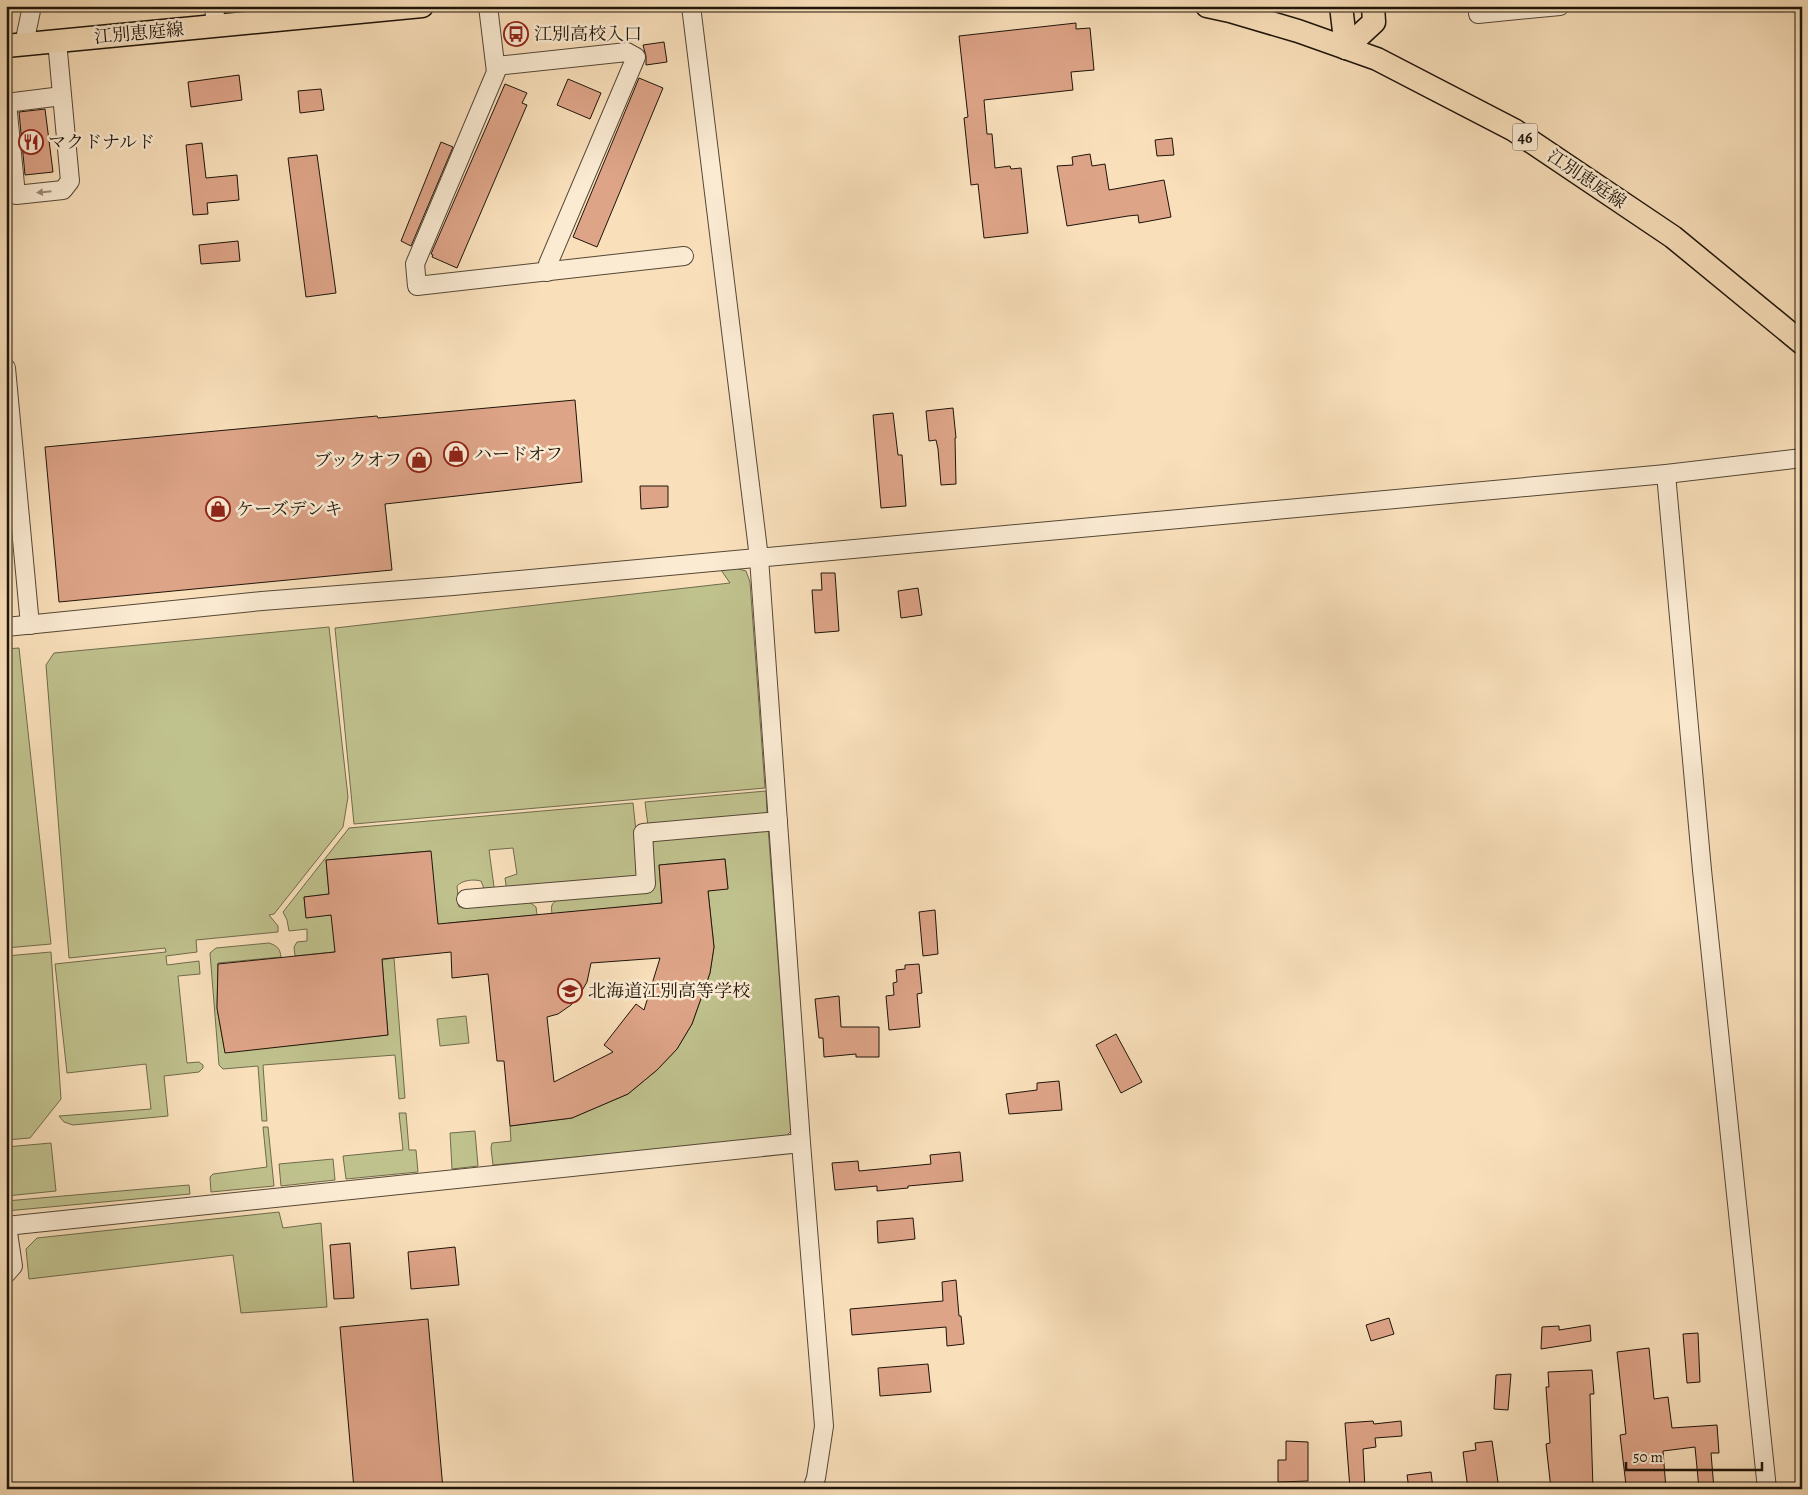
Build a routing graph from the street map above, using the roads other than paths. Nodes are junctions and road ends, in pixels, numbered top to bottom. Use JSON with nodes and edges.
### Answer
{"nodes":[{"id":1,"x":32,"y":6,"type":"edge"},
{"id":2,"x":422,"y":6,"type":"edge"},
{"id":3,"x":488,"y":6,"type":"edge"},
{"id":4,"x":691,"y":6,"type":"edge"},
{"id":5,"x":1207,"y":6,"type":"edge"},
{"id":6,"x":1342,"y":6,"type":"edge"},
{"id":7,"x":1372,"y":6,"type":"edge"},
{"id":8,"x":1560,"y":6,"type":"edge"},
{"id":9,"x":1231,"y":9,"type":"edge"},
{"id":10,"x":1478,"y":14,"type":"dead end"},
{"id":11,"x":215,"y":16,"type":"edge"},
{"id":12,"x":57,"y":41,"type":"junction"},
{"id":13,"x":15,"y":45,"type":"edge"},
{"id":14,"x":1346,"y":48,"type":"junction"},
{"id":15,"x":496,"y":66,"type":"junction"},
{"id":16,"x":62,"y":96,"type":"junction"},
{"id":17,"x":7,"y":103,"type":"edge"},
{"id":18,"x":684,"y":256,"type":"dead end"},
{"id":19,"x":547,"y":272,"type":"junction"},
{"id":20,"x":1802,"y":343,"type":"edge"},
{"id":21,"x":6,"y":368,"type":"edge"},
{"id":22,"x":1802,"y":458,"type":"edge"},
{"id":23,"x":1666,"y":474,"type":"junction"},
{"id":24,"x":759,"y":558,"type":"junction"},
{"id":25,"x":30,"y":625,"type":"junction"},
{"id":26,"x":6,"y":627,"type":"edge"},
{"id":27,"x":778,"y":821,"type":"junction"},
{"id":28,"x":466,"y":899,"type":"dead end"},
{"id":29,"x":802,"y":1143,"type":"junction"},
{"id":30,"x":6,"y":1226,"type":"edge"},
{"id":31,"x":6,"y":1274,"type":"edge"},
{"id":32,"x":812,"y":1489,"type":"edge"},
{"id":33,"x":1767,"y":1489,"type":"edge"}],
"edges":[{"from":1,"to":13,"type":"street"},
{"from":2,"to":11,"type":"main road","name":"江別恵庭線"},
{"from":3,"to":15,"type":"street"},
{"from":4,"to":24,"type":"street"},
{"from":5,"to":9,"type":"main road","name":"江別恵庭線","number":"46"},
{"from":6,"to":14,"type":"main road"},
{"from":7,"to":14,"type":"main road"},
{"from":8,"to":10,"type":"street"},
{"from":9,"to":14,"type":"main road","name":"江別恵庭線","number":"46"},
{"from":11,"to":12,"type":"main road","name":"江別恵庭線"},
{"from":12,"to":13,"type":"main road","name":"江別恵庭線"},
{"from":12,"to":16,"type":"street"},
{"from":14,"to":20,"type":"main road","name":"江別恵庭線","number":"46"},
{"from":15,"to":19,"type":"street"},
{"from":15,"to":19,"type":"street"},
{"from":16,"to":17,"type":"street"},
{"from":16,"to":17,"type":"street","one_way":true},
{"from":18,"to":19,"type":"street"},
{"from":21,"to":25,"type":"street"},
{"from":22,"to":23,"type":"street"},
{"from":23,"to":24,"type":"street"},
{"from":23,"to":33,"type":"street"},
{"from":24,"to":25,"type":"street"},
{"from":24,"to":27,"type":"street"},
{"from":25,"to":26,"type":"street"},
{"from":27,"to":28,"type":"street"},
{"from":27,"to":29,"type":"street"},
{"from":29,"to":30,"type":"street"},
{"from":29,"to":32,"type":"street"},
{"from":30,"to":31,"type":"street"}]}
